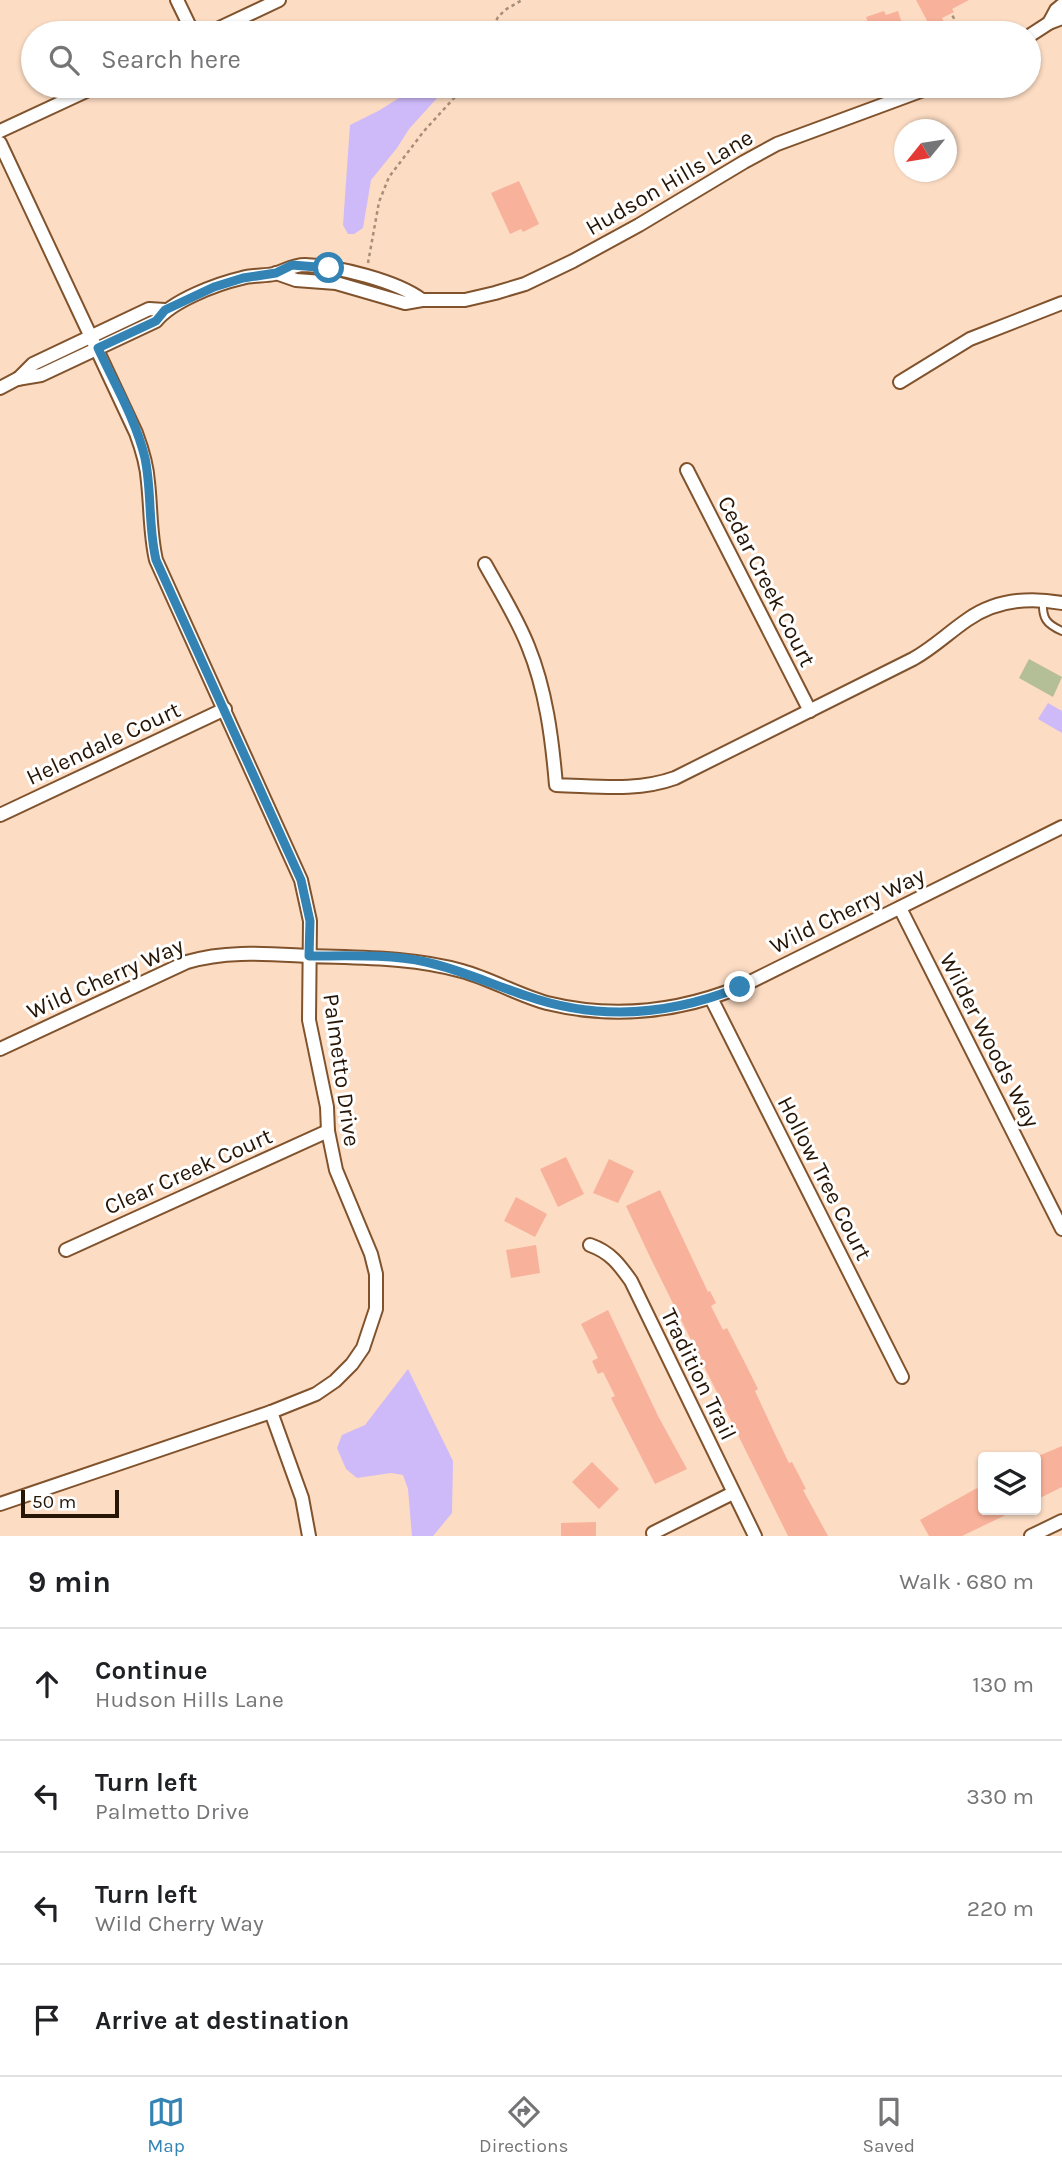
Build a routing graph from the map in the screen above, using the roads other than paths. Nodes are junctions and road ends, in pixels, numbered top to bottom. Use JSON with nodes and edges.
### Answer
{"nodes":[{"id":1,"x":177,"y":0,"type":"edge"},
{"id":2,"x":279,"y":0,"type":"edge"},
{"id":3,"x":1062,"y":5,"type":"edge"},
{"id":4,"x":1062,"y":18,"type":"edge"},
{"id":5,"x":187,"y":21,"type":"edge"},
{"id":6,"x":234,"y":21,"type":"edge"},
{"id":7,"x":1049,"y":23,"type":"junction"},
{"id":8,"x":1041,"y":28,"type":"edge"},
{"id":9,"x":71,"y":98,"type":"edge"},
{"id":10,"x":902,"y":98,"type":"edge"},
{"id":11,"x":0,"y":131,"type":"edge"},
{"id":12,"x":0,"y":143,"type":"edge"},
{"id":13,"x":1062,"y":303,"type":"edge"},
{"id":14,"x":95,"y":342,"type":"junction"},
{"id":15,"x":900,"y":382,"type":"dead end"},
{"id":16,"x":0,"y":387,"type":"edge"},
{"id":17,"x":687,"y":470,"type":"dead end"},
{"id":18,"x":485,"y":564,"type":"dead end"},
{"id":19,"x":1043,"y":600,"type":"junction"},
{"id":20,"x":1062,"y":603,"type":"edge"},
{"id":21,"x":1062,"y":631,"type":"edge"},
{"id":22,"x":225,"y":709,"type":"junction"},
{"id":23,"x":810,"y":711,"type":"junction"},
{"id":24,"x":0,"y":815,"type":"edge"},
{"id":25,"x":1062,"y":827,"type":"edge"},
{"id":26,"x":900,"y":908,"type":"junction"},
{"id":27,"x":309,"y":956,"type":"junction"},
{"id":28,"x":711,"y":998,"type":"junction"},
{"id":29,"x":0,"y":1049,"type":"edge"},
{"id":30,"x":328,"y":1131,"type":"junction"},
{"id":31,"x":1062,"y":1229,"type":"edge"},
{"id":32,"x":590,"y":1245,"type":"dead end"},
{"id":33,"x":66,"y":1250,"type":"dead end"},
{"id":34,"x":902,"y":1377,"type":"dead end"},
{"id":35,"x":271,"y":1412,"type":"junction"},
{"id":36,"x":733,"y":1493,"type":"junction"},
{"id":37,"x":0,"y":1504,"type":"edge"},
{"id":38,"x":1062,"y":1521,"type":"edge"},
{"id":39,"x":653,"y":1533,"type":"dead end"},
{"id":40,"x":309,"y":1536,"type":"edge"},
{"id":41,"x":755,"y":1536,"type":"edge"},
{"id":42,"x":1031,"y":1536,"type":"edge"}],
"edges":[{"from":1,"to":5,"type":"street"},
{"from":2,"to":6,"type":"street"},
{"from":3,"to":7,"type":"street"},
{"from":4,"to":7,"type":"street"},
{"from":7,"to":8,"type":"street"},
{"from":9,"to":11,"type":"street"},
{"from":10,"to":14,"type":"street","name":"Hudson Hills Lane"},
{"from":12,"to":14,"type":"street","name":"Palmetto Drive"},
{"from":13,"to":15,"type":"street"},
{"from":14,"to":16,"type":"street","name":"Hudson Hills Lane"},
{"from":14,"to":22,"type":"street","name":"Palmetto Drive"},
{"from":17,"to":23,"type":"street","name":"Cedar Creek Court"},
{"from":18,"to":23,"type":"street"},
{"from":19,"to":20,"type":"street"},
{"from":19,"to":21,"type":"lane"},
{"from":19,"to":23,"type":"street"},
{"from":22,"to":24,"type":"street","name":"Helendale Court"},
{"from":22,"to":27,"type":"street","name":"Palmetto Drive"},
{"from":25,"to":26,"type":"street","name":"Wild Cherry Way"},
{"from":26,"to":28,"type":"street","name":"Wild Cherry Way"},
{"from":26,"to":31,"type":"street","name":"Wilder Woods Way"},
{"from":27,"to":28,"type":"street","name":"Wild Cherry Way"},
{"from":27,"to":29,"type":"street","name":"Wild Cherry Way"},
{"from":27,"to":30,"type":"street","name":"Palmetto Drive"},
{"from":28,"to":34,"type":"street","name":"Hollow Tree Court"},
{"from":30,"to":33,"type":"street","name":"Clear Creek Court"},
{"from":30,"to":35,"type":"street","name":"Palmetto Drive"},
{"from":32,"to":36,"type":"street","name":"Tradition Trail"},
{"from":35,"to":37,"type":"street","name":"Palmetto Drive"},
{"from":35,"to":40,"type":"street"},
{"from":36,"to":39,"type":"street"},
{"from":36,"to":41,"type":"street","name":"Tradition Trail"},
{"from":38,"to":42,"type":"street"}]}
